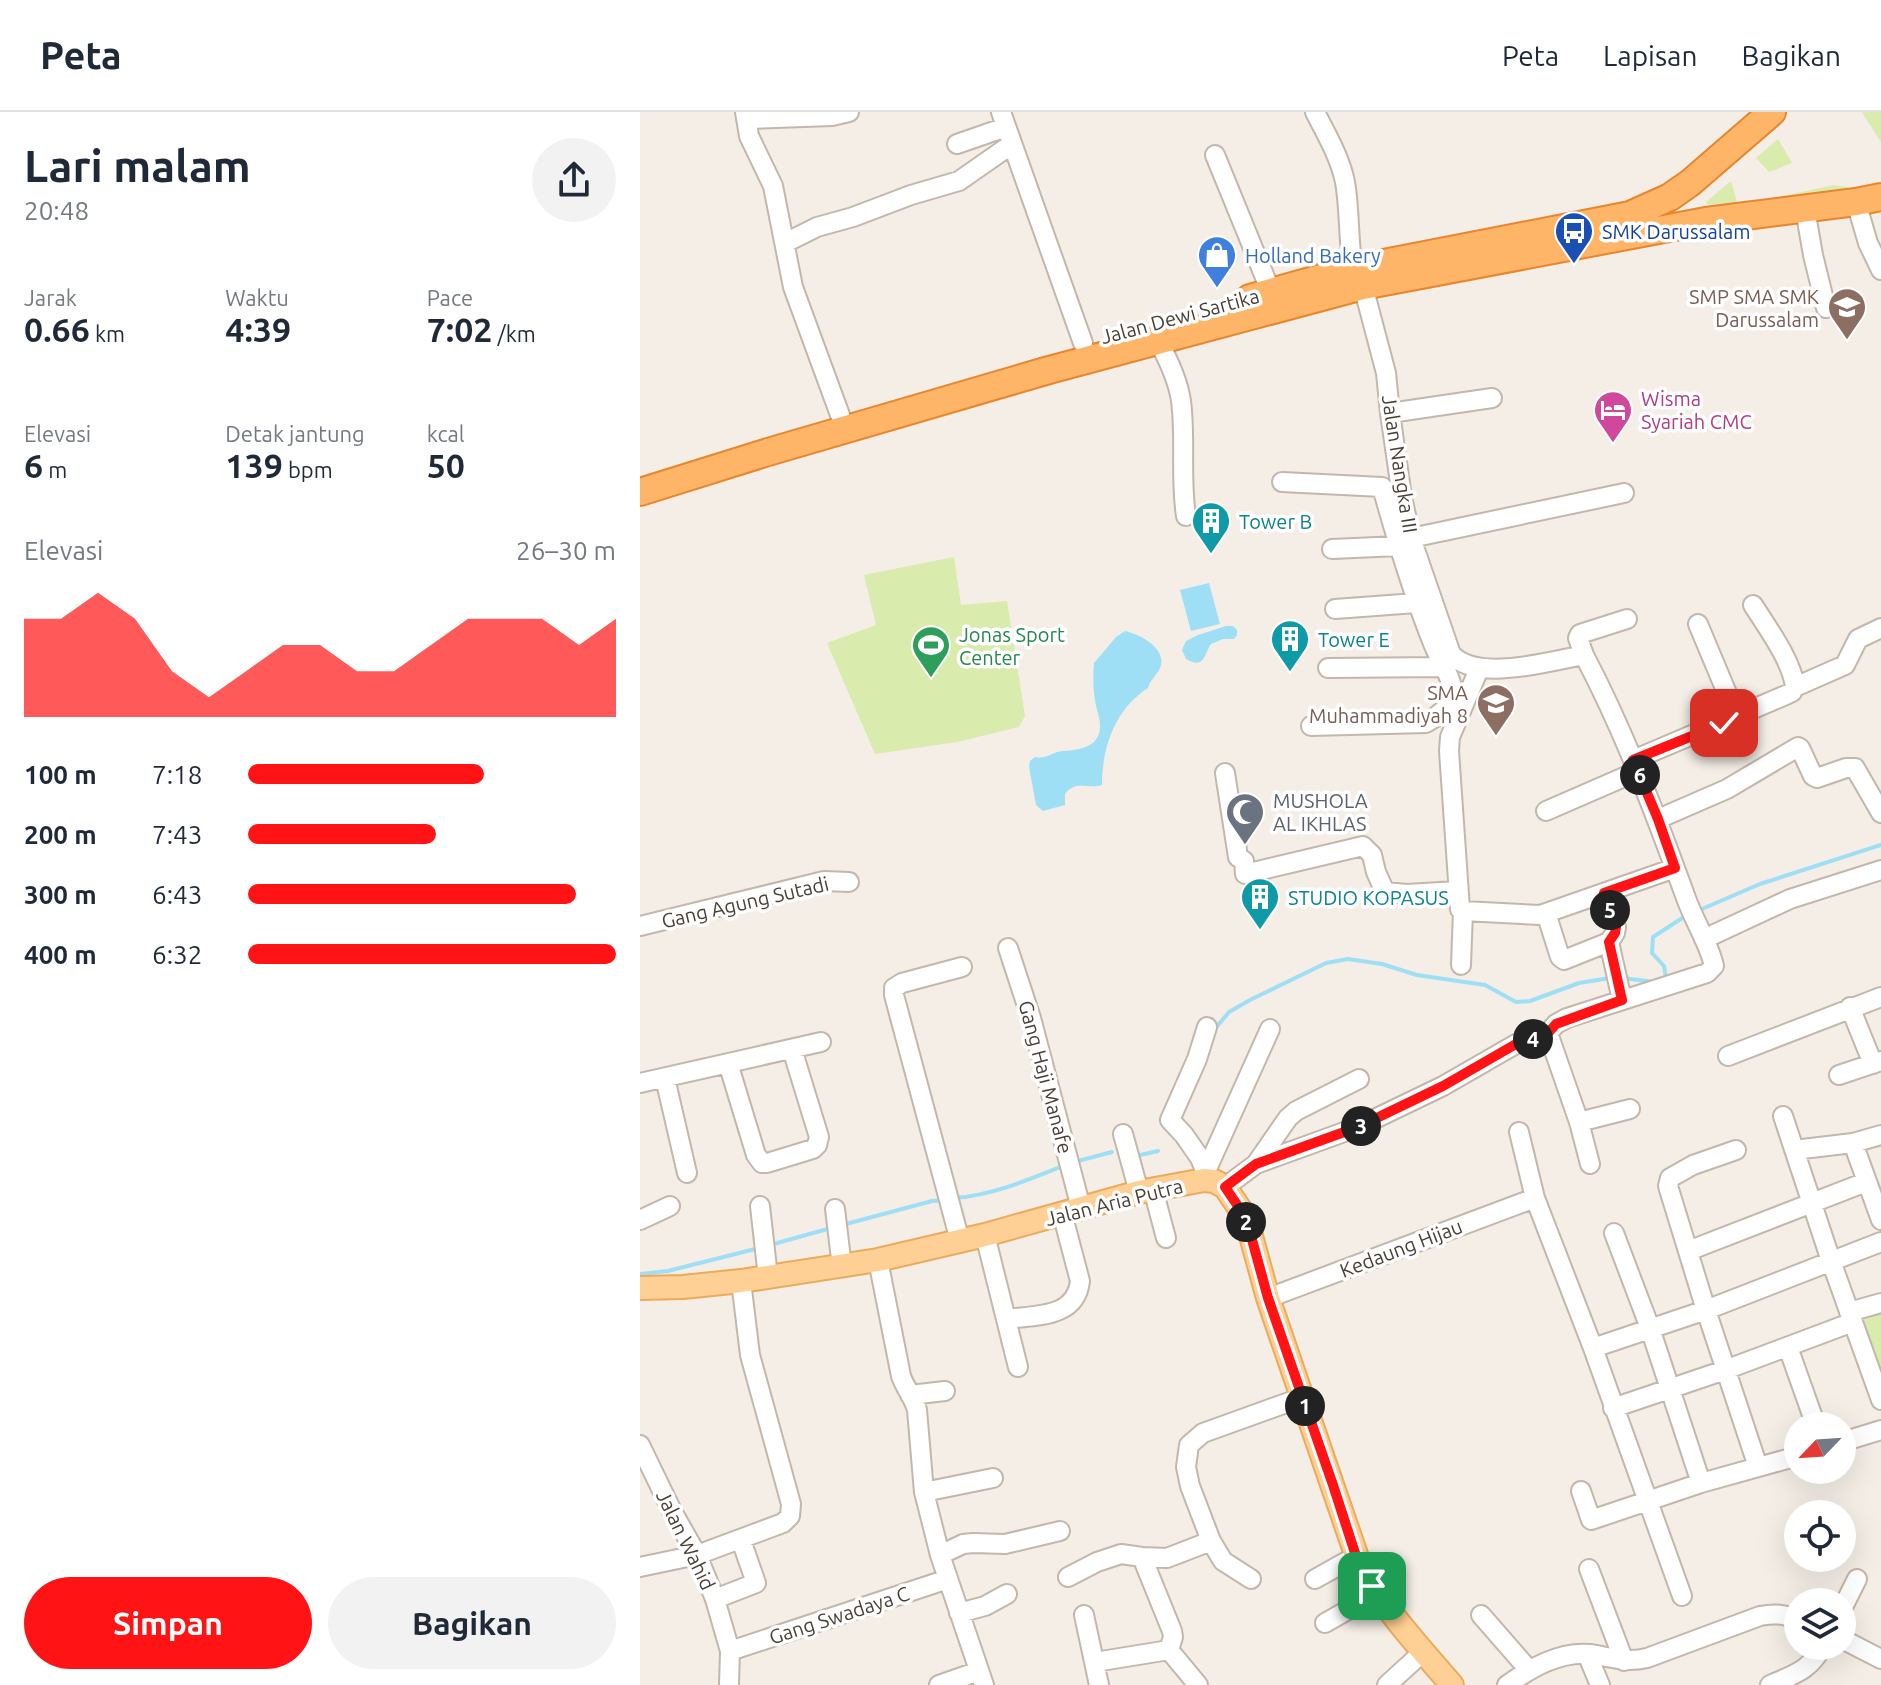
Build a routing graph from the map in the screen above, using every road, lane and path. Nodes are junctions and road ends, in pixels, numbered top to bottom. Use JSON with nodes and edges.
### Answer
{"nodes":[{"id":1,"x":849,"y":112,"type":"edge"},
{"id":2,"x":1315,"y":112,"type":"edge"},
{"id":3,"x":1772,"y":112,"type":"edge"},
{"id":4,"x":745,"y":115,"type":"edge"},
{"id":5,"x":1006,"y":128,"type":"edge"},
{"id":6,"x":957,"y":144,"type":"dead end"},
{"id":7,"x":1215,"y":155,"type":"dead end"},
{"id":8,"x":1717,"y":162,"type":"junction"},
{"id":9,"x":1869,"y":200,"type":"edge"},
{"id":10,"x":1805,"y":209,"type":"junction"},
{"id":11,"x":1706,"y":221,"type":"junction"},
{"id":12,"x":785,"y":243,"type":"junction"},
{"id":13,"x":1881,"y":270,"type":"edge"},
{"id":14,"x":1350,"y":280,"type":"junction"},
{"id":15,"x":1271,"y":292,"type":"junction"},
{"id":16,"x":1826,"y":308,"type":"dead end"},
{"id":17,"x":1158,"y":341,"type":"junction"},
{"id":18,"x":1083,"y":343,"type":"junction"},
{"id":19,"x":1047,"y":361,"type":"junction"},
{"id":20,"x":1492,"y":398,"type":"dead end"},
{"id":21,"x":1390,"y":413,"type":"junction"},
{"id":22,"x":840,"y":415,"type":"junction"},
{"id":23,"x":640,"y":477,"type":"edge"},
{"id":24,"x":1282,"y":482,"type":"dead end"},
{"id":25,"x":640,"y":492,"type":"edge"},
{"id":26,"x":1624,"y":493,"type":"dead end"},
{"id":27,"x":1186,"y":516,"type":"dead end"},
{"id":28,"x":1405,"y":542,"type":"junction"},
{"id":29,"x":1332,"y":549,"type":"dead end"},
{"id":30,"x":1416,"y":603,"type":"junction"},
{"id":31,"x":1753,"y":605,"type":"dead end"},
{"id":32,"x":1335,"y":609,"type":"dead end"},
{"id":33,"x":1627,"y":619,"type":"dead end"},
{"id":34,"x":1698,"y":624,"type":"dead end"},
{"id":35,"x":1881,"y":628,"type":"edge"},
{"id":36,"x":1584,"y":655,"type":"junction"},
{"id":37,"x":1443,"y":667,"type":"junction"},
{"id":38,"x":1328,"y":668,"type":"dead end"},
{"id":39,"x":1479,"y":669,"type":"junction"},
{"id":40,"x":1795,"y":687,"type":"junction"},
{"id":41,"x":1737,"y":717,"type":"junction"},
{"id":42,"x":1311,"y":726,"type":"dead end"},
{"id":43,"x":1636,"y":766,"type":"junction"},
{"id":44,"x":1225,"y":773,"type":"dead end"},
{"id":45,"x":1546,"y":811,"type":"dead end"},
{"id":46,"x":1881,"y":813,"type":"edge"},
{"id":47,"x":1658,"y":819,"type":"junction"},
{"id":48,"x":1675,"y":868,"type":"junction"},
{"id":49,"x":1881,"y":870,"type":"edge"},
{"id":50,"x":849,"y":882,"type":"dead end"},
{"id":51,"x":1458,"y":891,"type":"junction"},
{"id":52,"x":1604,"y":893,"type":"junction"},
{"id":53,"x":1463,"y":911,"type":"junction"},
{"id":54,"x":1546,"y":913,"type":"junction"},
{"id":55,"x":640,"y":926,"type":"edge"},
{"id":56,"x":1704,"y":939,"type":"junction"},
{"id":57,"x":1609,"y":942,"type":"junction"},
{"id":58,"x":1008,"y":948,"type":"dead end"},
{"id":59,"x":1461,"y":965,"type":"dead end"},
{"id":60,"x":962,"y":967,"type":"dead end"},
{"id":61,"x":1618,"y":983,"type":"junction"},
{"id":62,"x":1881,"y":997,"type":"edge"},
{"id":63,"x":1850,"y":1007,"type":"junction"},
{"id":64,"x":1207,"y":1027,"type":"dead end"},
{"id":65,"x":1270,"y":1029,"type":"dead end"},
{"id":66,"x":1548,"y":1033,"type":"junction"},
{"id":67,"x":821,"y":1042,"type":"dead end"},
{"id":68,"x":792,"y":1049,"type":"junction"},
{"id":69,"x":1728,"y":1056,"type":"dead end"},
{"id":70,"x":1877,"y":1062,"type":"edge"},
{"id":71,"x":728,"y":1063,"type":"junction"},
{"id":72,"x":1839,"y":1075,"type":"dead end"},
{"id":73,"x":665,"y":1078,"type":"junction"},
{"id":74,"x":1359,"y":1079,"type":"dead end"},
{"id":75,"x":640,"y":1083,"type":"edge"},
{"id":76,"x":1630,"y":1109,"type":"dead end"},
{"id":77,"x":1783,"y":1116,"type":"dead end"},
{"id":78,"x":1579,"y":1122,"type":"junction"},
{"id":79,"x":1519,"y":1132,"type":"dead end"},
{"id":80,"x":1123,"y":1134,"type":"dead end"},
{"id":81,"x":1881,"y":1135,"type":"edge"},
{"id":82,"x":1853,"y":1143,"type":"junction"},
{"id":83,"x":1736,"y":1150,"type":"dead end"},
{"id":84,"x":1794,"y":1150,"type":"junction"},
{"id":85,"x":1256,"y":1164,"type":"junction"},
{"id":86,"x":1590,"y":1164,"type":"dead end"},
{"id":87,"x":687,"y":1173,"type":"dead end"},
{"id":88,"x":1213,"y":1179,"type":"junction"},
{"id":89,"x":1866,"y":1182,"type":"junction"},
{"id":90,"x":1146,"y":1191,"type":"junction"},
{"id":91,"x":1535,"y":1198,"type":"junction"},
{"id":92,"x":1812,"y":1204,"type":"junction"},
{"id":93,"x":670,"y":1206,"type":"dead end"},
{"id":94,"x":760,"y":1206,"type":"dead end"},
{"id":95,"x":835,"y":1209,"type":"dead end"},
{"id":96,"x":1072,"y":1211,"type":"junction"},
{"id":97,"x":640,"y":1220,"type":"edge"},
{"id":98,"x":1881,"y":1220,"type":"edge"},
{"id":99,"x":1614,"y":1233,"type":"dead end"},
{"id":100,"x":985,"y":1235,"type":"junction"},
{"id":101,"x":1166,"y":1238,"type":"dead end"},
{"id":102,"x":960,"y":1241,"type":"junction"},
{"id":103,"x":1881,"y":1242,"type":"edge"},
{"id":104,"x":1688,"y":1251,"type":"junction"},
{"id":105,"x":878,"y":1260,"type":"junction"},
{"id":106,"x":1831,"y":1261,"type":"junction"},
{"id":107,"x":842,"y":1267,"type":"junction"},
{"id":108,"x":768,"y":1277,"type":"junction"},
{"id":109,"x":741,"y":1281,"type":"junction"},
{"id":110,"x":640,"y":1288,"type":"edge"},
{"id":111,"x":1268,"y":1298,"type":"junction"},
{"id":112,"x":1881,"y":1303,"type":"edge"},
{"id":113,"x":1706,"y":1310,"type":"junction"},
{"id":114,"x":1851,"y":1317,"type":"junction"},
{"id":115,"x":1007,"y":1319,"type":"junction"},
{"id":116,"x":1650,"y":1328,"type":"junction"},
{"id":117,"x":1788,"y":1347,"type":"junction"},
{"id":118,"x":1593,"y":1348,"type":"junction"},
{"id":119,"x":1018,"y":1367,"type":"dead end"},
{"id":120,"x":1725,"y":1370,"type":"junction"},
{"id":121,"x":1670,"y":1389,"type":"junction"},
{"id":122,"x":945,"y":1391,"type":"dead end"},
{"id":123,"x":910,"y":1395,"type":"junction"},
{"id":124,"x":1303,"y":1397,"type":"junction"},
{"id":125,"x":1881,"y":1400,"type":"edge"},
{"id":126,"x":1613,"y":1408,"type":"junction"},
{"id":127,"x":1811,"y":1412,"type":"edge"},
{"id":128,"x":1881,"y":1430,"type":"edge"},
{"id":129,"x":1856,"y":1438,"type":"edge"},
{"id":130,"x":640,"y":1445,"type":"edge"},
{"id":131,"x":1784,"y":1460,"type":"edge"},
{"id":132,"x":1758,"y":1467,"type":"junction"},
{"id":133,"x":993,"y":1478,"type":"dead end"},
{"id":134,"x":1701,"y":1483,"type":"junction"},
{"id":135,"x":1581,"y":1491,"type":"dead end"},
{"id":136,"x":924,"y":1492,"type":"junction"},
{"id":137,"x":1647,"y":1501,"type":"junction"},
{"id":138,"x":1060,"y":1531,"type":"dead end"},
{"id":139,"x":741,"y":1540,"type":"junction"},
{"id":140,"x":1211,"y":1541,"type":"junction"},
{"id":141,"x":697,"y":1555,"type":"junction"},
{"id":142,"x":940,"y":1555,"type":"junction"},
{"id":143,"x":1142,"y":1557,"type":"junction"},
{"id":144,"x":640,"y":1567,"type":"edge"},
{"id":145,"x":1589,"y":1569,"type":"dead end"},
{"id":146,"x":1068,"y":1577,"type":"dead end"},
{"id":147,"x":1367,"y":1577,"type":"junction"},
{"id":148,"x":948,"y":1579,"type":"junction"},
{"id":149,"x":1251,"y":1579,"type":"dead end"},
{"id":150,"x":1315,"y":1579,"type":"dead end"},
{"id":151,"x":1857,"y":1579,"type":"dead end"},
{"id":152,"x":1852,"y":1588,"type":"edge"},
{"id":153,"x":1007,"y":1594,"type":"dead end"},
{"id":154,"x":1682,"y":1596,"type":"dead end"},
{"id":155,"x":715,"y":1599,"type":"junction"},
{"id":156,"x":959,"y":1613,"type":"junction"},
{"id":157,"x":1784,"y":1614,"type":"edge"},
{"id":158,"x":1084,"y":1615,"type":"dead end"},
{"id":159,"x":1481,"y":1615,"type":"dead end"},
{"id":160,"x":1325,"y":1623,"type":"dead end"},
{"id":161,"x":1856,"y":1646,"type":"edge"},
{"id":162,"x":1169,"y":1650,"type":"junction"},
{"id":163,"x":730,"y":1651,"type":"junction"},
{"id":164,"x":1423,"y":1652,"type":"junction"},
{"id":165,"x":1587,"y":1654,"type":"junction"},
{"id":166,"x":1881,"y":1659,"type":"edge"},
{"id":167,"x":1813,"y":1660,"type":"edge"},
{"id":168,"x":1624,"y":1661,"type":"junction"},
{"id":169,"x":1095,"y":1662,"type":"junction"},
{"id":170,"x":1529,"y":1670,"type":"junction"},
{"id":171,"x":982,"y":1678,"type":"edge"},
{"id":172,"x":726,"y":1684,"type":"edge"},
{"id":173,"x":939,"y":1685,"type":"edge"},
{"id":174,"x":1099,"y":1685,"type":"edge"},
{"id":175,"x":1198,"y":1685,"type":"edge"},
{"id":176,"x":1387,"y":1685,"type":"edge"},
{"id":177,"x":1452,"y":1685,"type":"edge"},
{"id":178,"x":1507,"y":1685,"type":"edge"},
{"id":179,"x":1600,"y":1685,"type":"edge"},
{"id":180,"x":1770,"y":1685,"type":"edge"}],
"edges":[{"from":1,"to":4,"type":"street"},
{"from":2,"to":14,"type":"street","name":"Jalan Nangka III"},
{"from":3,"to":8,"type":"highway"},
{"from":4,"to":12,"type":"street"},
{"from":5,"to":6,"type":"street"},
{"from":5,"to":12,"type":"street"},
{"from":5,"to":18,"type":"street"},
{"from":7,"to":15,"type":"street"},
{"from":8,"to":11,"type":"highway"},
{"from":8,"to":14,"type":"highway","name":"Jalan Dewi Sartika"},
{"from":9,"to":10,"type":"highway","name":"Jalan Dewi Sartika"},
{"from":9,"to":13,"type":"street"},
{"from":10,"to":11,"type":"highway","name":"Jalan Dewi Sartika"},
{"from":10,"to":16,"type":"street"},
{"from":11,"to":14,"type":"highway","name":"Jalan Dewi Sartika"},
{"from":12,"to":22,"type":"street"},
{"from":14,"to":15,"type":"highway","name":"Jalan Dewi Sartika"},
{"from":14,"to":17,"type":"highway","name":"Jalan Dewi Sartika"},
{"from":14,"to":21,"type":"street","name":"Jalan Nangka III"},
{"from":15,"to":18,"type":"highway","name":"Jalan Dewi Sartika"},
{"from":17,"to":19,"type":"highway","name":"Jalan Dewi Sartika"},
{"from":17,"to":27,"type":"street"},
{"from":18,"to":19,"type":"highway","name":"Jalan Dewi Sartika"},
{"from":19,"to":22,"type":"highway","name":"Jalan Dewi Sartika"},
{"from":19,"to":25,"type":"highway","name":"Jalan Dewi Sartika"},
{"from":20,"to":21,"type":"street"},
{"from":21,"to":28,"type":"street","name":"Jalan Nangka III"},
{"from":22,"to":23,"type":"highway","name":"Jalan Dewi Sartika"},
{"from":24,"to":28,"type":"street"},
{"from":26,"to":28,"type":"street"},
{"from":28,"to":29,"type":"street"},
{"from":28,"to":30,"type":"street"},
{"from":28,"to":39,"type":"street","name":"Jalan Nangka III"},
{"from":30,"to":32,"type":"street"},
{"from":30,"to":37,"type":"street"},
{"from":31,"to":40,"type":"street"},
{"from":33,"to":36,"type":"street"},
{"from":34,"to":41,"type":"street"},
{"from":35,"to":40,"type":"street"},
{"from":36,"to":39,"type":"street"},
{"from":36,"to":43,"type":"street"},
{"from":37,"to":38,"type":"street"},
{"from":37,"to":42,"type":"street"},
{"from":39,"to":51,"type":"street"},
{"from":40,"to":41,"type":"street"},
{"from":41,"to":43,"type":"street"},
{"from":43,"to":45,"type":"street"},
{"from":43,"to":47,"type":"street"},
{"from":44,"to":51,"type":"street"},
{"from":46,"to":47,"type":"street"},
{"from":47,"to":48,"type":"street"},
{"from":48,"to":52,"type":"street"},
{"from":48,"to":56,"type":"street"},
{"from":49,"to":56,"type":"street"},
{"from":50,"to":55,"type":"street","name":"Gang Agung Sutadi"},
{"from":51,"to":53,"type":"street"},
{"from":52,"to":54,"type":"street"},
{"from":52,"to":57,"type":"street"},
{"from":53,"to":54,"type":"street"},
{"from":53,"to":59,"type":"street"},
{"from":54,"to":57,"type":"street"},
{"from":56,"to":61,"type":"street"},
{"from":57,"to":61,"type":"street"},
{"from":58,"to":96,"type":"street","name":"Gang Haji Manafe"},
{"from":60,"to":102,"type":"street"},
{"from":61,"to":66,"type":"street"},
{"from":62,"to":63,"type":"street"},
{"from":63,"to":69,"type":"street"},
{"from":63,"to":70,"type":"street"},
{"from":64,"to":88,"type":"street"},
{"from":65,"to":88,"type":"street"},
{"from":66,"to":78,"type":"street"},
{"from":66,"to":85,"type":"street"},
{"from":67,"to":68,"type":"street"},
{"from":68,"to":71,"type":"street"},
{"from":68,"to":71,"type":"street"},
{"from":70,"to":72,"type":"street"},
{"from":71,"to":73,"type":"street"},
{"from":73,"to":75,"type":"street"},
{"from":73,"to":87,"type":"street"},
{"from":74,"to":85,"type":"street"},
{"from":76,"to":78,"type":"street"},
{"from":77,"to":84,"type":"street"},
{"from":78,"to":86,"type":"street"},
{"from":79,"to":91,"type":"street"},
{"from":80,"to":90,"type":"street"},
{"from":81,"to":82,"type":"street"},
{"from":82,"to":84,"type":"street"},
{"from":82,"to":89,"type":"street"},
{"from":83,"to":104,"type":"street"},
{"from":84,"to":92,"type":"street"},
{"from":85,"to":88,"type":"street"},
{"from":88,"to":90,"type":"main road","name":"Jalan Aria Putra"},
{"from":88,"to":111,"type":"main road"},
{"from":89,"to":92,"type":"street"},
{"from":89,"to":98,"type":"street"},
{"from":90,"to":96,"type":"main road","name":"Jalan Aria Putra"},
{"from":90,"to":101,"type":"street"},
{"from":91,"to":111,"type":"street","name":"Kedaung Hijau"},
{"from":91,"to":118,"type":"street"},
{"from":92,"to":104,"type":"street"},
{"from":92,"to":106,"type":"street"},
{"from":93,"to":97,"type":"street"},
{"from":94,"to":108,"type":"street"},
{"from":95,"to":107,"type":"street"},
{"from":96,"to":100,"type":"main road","name":"Jalan Aria Putra"},
{"from":96,"to":115,"type":"street","name":"Gang Haji Manafe"},
{"from":99,"to":116,"type":"street"},
{"from":100,"to":102,"type":"main road","name":"Jalan Aria Putra"},
{"from":100,"to":115,"type":"street"},
{"from":102,"to":105,"type":"main road","name":"Jalan Aria Putra"},
{"from":103,"to":106,"type":"street"},
{"from":104,"to":113,"type":"street"},
{"from":105,"to":107,"type":"main road","name":"Jalan Aria Putra"},
{"from":105,"to":123,"type":"street"},
{"from":106,"to":113,"type":"street"},
{"from":106,"to":114,"type":"street"},
{"from":107,"to":108,"type":"main road","name":"Jalan Aria Putra"},
{"from":108,"to":109,"type":"main road","name":"Jalan Aria Putra"},
{"from":109,"to":110,"type":"main road","name":"Jalan Aria Putra"},
{"from":109,"to":139,"type":"street"},
{"from":111,"to":124,"type":"main road"},
{"from":112,"to":114,"type":"street"},
{"from":113,"to":116,"type":"street"},
{"from":113,"to":120,"type":"street"},
{"from":114,"to":117,"type":"street"},
{"from":114,"to":125,"type":"street"},
{"from":115,"to":119,"type":"street"},
{"from":116,"to":118,"type":"street"},
{"from":116,"to":121,"type":"street"},
{"from":117,"to":120,"type":"street"},
{"from":117,"to":127,"type":"street"},
{"from":118,"to":126,"type":"street"},
{"from":120,"to":121,"type":"street"},
{"from":120,"to":132,"type":"street"},
{"from":121,"to":126,"type":"street"},
{"from":121,"to":134,"type":"street"},
{"from":122,"to":123,"type":"street"},
{"from":123,"to":136,"type":"street"},
{"from":124,"to":140,"type":"street"},
{"from":124,"to":147,"type":"main road"},
{"from":126,"to":137,"type":"street"},
{"from":128,"to":129,"type":"street"},
{"from":130,"to":141,"type":"street","name":"Jalan Wahid"},
{"from":131,"to":132,"type":"street"},
{"from":132,"to":134,"type":"street"},
{"from":133,"to":136,"type":"street"},
{"from":134,"to":137,"type":"street"},
{"from":135,"to":137,"type":"street"},
{"from":136,"to":142,"type":"street"},
{"from":137,"to":154,"type":"street"},
{"from":138,"to":142,"type":"street"},
{"from":139,"to":141,"type":"street"},
{"from":139,"to":155,"type":"street"},
{"from":140,"to":143,"type":"street"},
{"from":140,"to":149,"type":"street"},
{"from":141,"to":144,"type":"street"},
{"from":141,"to":155,"type":"street","name":"Jalan Wahid"},
{"from":142,"to":148,"type":"street"},
{"from":143,"to":146,"type":"street"},
{"from":143,"to":162,"type":"street"},
{"from":145,"to":168,"type":"street"},
{"from":147,"to":150,"type":"street"},
{"from":147,"to":160,"type":"street"},
{"from":147,"to":164,"type":"main road"},
{"from":148,"to":156,"type":"street"},
{"from":148,"to":163,"type":"street","name":"Gang Swadaya C"},
{"from":151,"to":152,"type":"street"},
{"from":153,"to":156,"type":"street"},
{"from":155,"to":163,"type":"street","name":"Jalan Wahid"},
{"from":156,"to":171,"type":"street"},
{"from":157,"to":168,"type":"street"},
{"from":158,"to":169,"type":"street"},
{"from":159,"to":170,"type":"street"},
{"from":161,"to":166,"type":"street"},
{"from":162,"to":169,"type":"street"},
{"from":162,"to":175,"type":"street"},
{"from":163,"to":172,"type":"street","name":"Jalan Wahid"},
{"from":164,"to":176,"type":"street"},
{"from":164,"to":177,"type":"main road"},
{"from":165,"to":168,"type":"street"},
{"from":165,"to":170,"type":"street"},
{"from":165,"to":179,"type":"street"},
{"from":167,"to":180,"type":"street"},
{"from":169,"to":174,"type":"street"},
{"from":170,"to":178,"type":"street"},
{"from":171,"to":173,"type":"street"}]}
